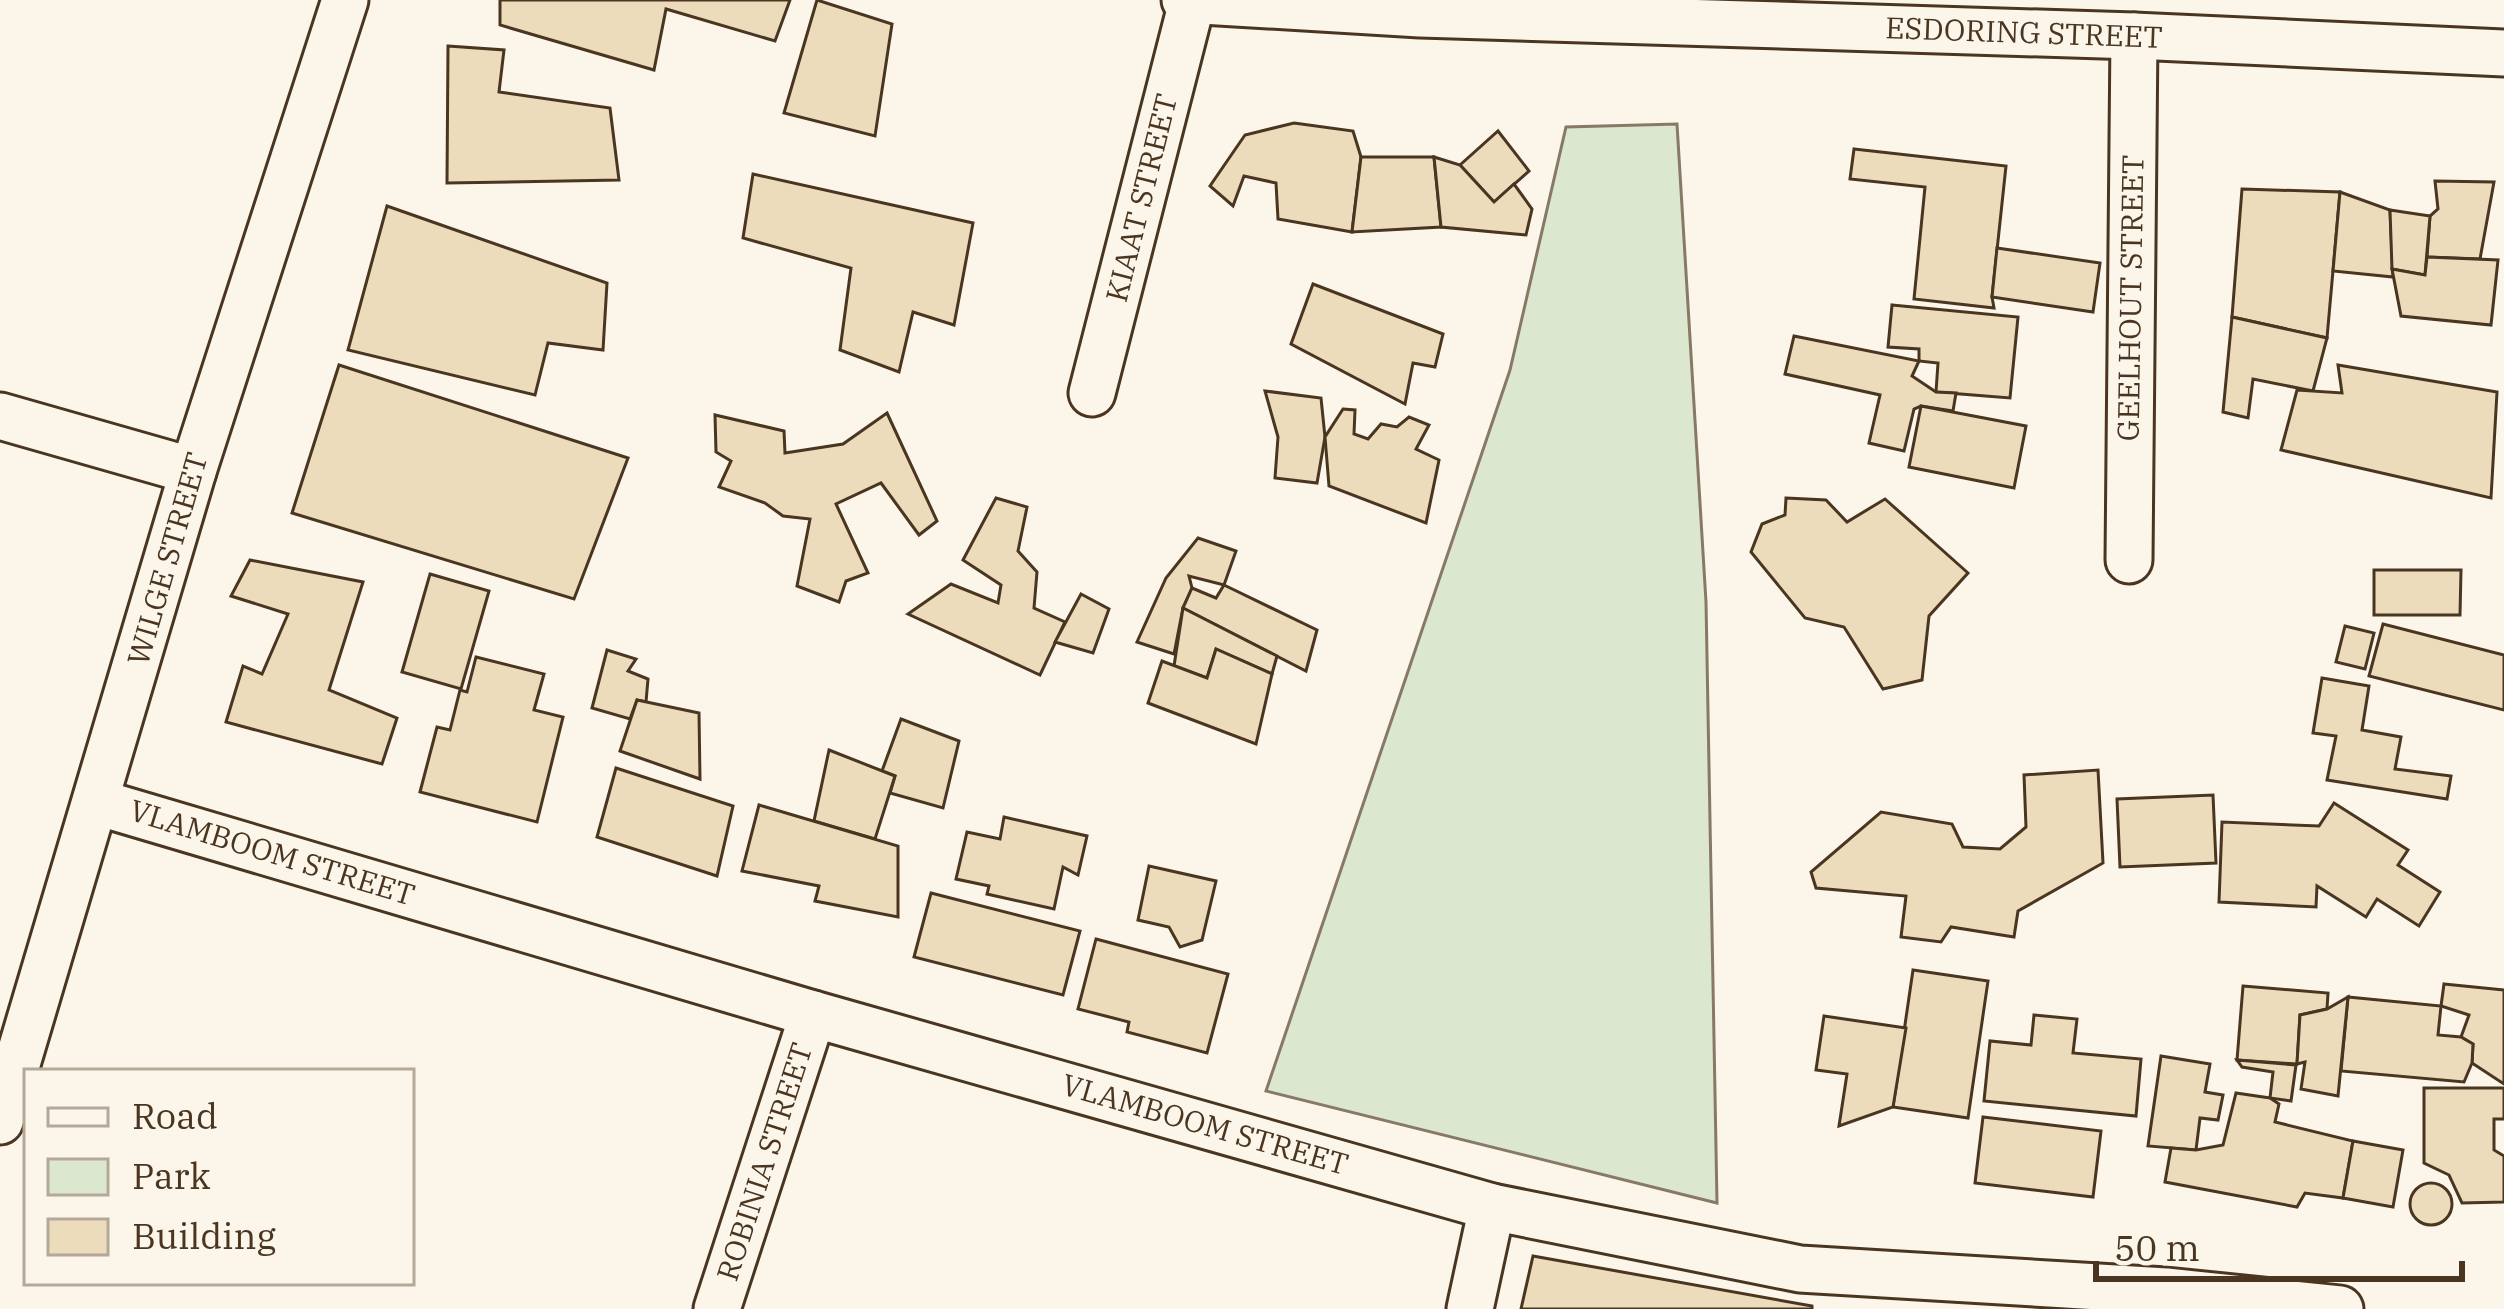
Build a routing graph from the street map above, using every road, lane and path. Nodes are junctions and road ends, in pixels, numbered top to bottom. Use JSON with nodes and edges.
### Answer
{"nodes":[{"id":1,"x":345,"y":0,"type":"edge"},
{"id":2,"x":1188,"y":1,"type":"edge"},
{"id":3,"x":2134,"y":36,"type":"junction"},
{"id":4,"x":2504,"y":53,"type":"edge"},
{"id":5,"x":1092,"y":393,"type":"dead end"},
{"id":6,"x":0,"y":416,"type":"edge"},
{"id":7,"x":193,"y":471,"type":"junction"},
{"id":8,"x":2129,"y":560,"type":"dead end"},
{"id":9,"x":98,"y":802,"type":"junction"},
{"id":10,"x":813,"y":1014,"type":"junction"},
{"id":11,"x":0,"y":1121,"type":"edge"},
{"id":12,"x":1492,"y":1207,"type":"junction"},
{"id":13,"x":2166,"y":1300,"type":"edge"},
{"id":14,"x":716,"y":1309,"type":"edge"},
{"id":15,"x":1469,"y":1309,"type":"edge"},
{"id":16,"x":2340,"y":1309,"type":"edge"}],
"edges":[{"from":1,"to":7,"type":"street","name":"WILGE STREET"},
{"from":2,"to":3,"type":"street","name":"ESDORING STREET"},
{"from":2,"to":5,"type":"street","name":"KIAAT STREET"},
{"from":3,"to":4,"type":"street","name":"ESDORING STREET"},
{"from":3,"to":8,"type":"street","name":"GEELHOUT STREET"},
{"from":6,"to":7,"type":"street"},
{"from":7,"to":9,"type":"street","name":"WILGE STREET"},
{"from":9,"to":10,"type":"street","name":"VLAMBOOM STREET"},
{"from":9,"to":11,"type":"street","name":"WILGE STREET"},
{"from":10,"to":12,"type":"street","name":"VLAMBOOM STREET"},
{"from":10,"to":14,"type":"street","name":"ROBINIA STREET"},
{"from":12,"to":13,"type":"street","name":"VLAMBOOM STREET"},
{"from":12,"to":15,"type":"street"},
{"from":13,"to":16,"type":"street","name":"VLAMBOOM STREET"}]}
